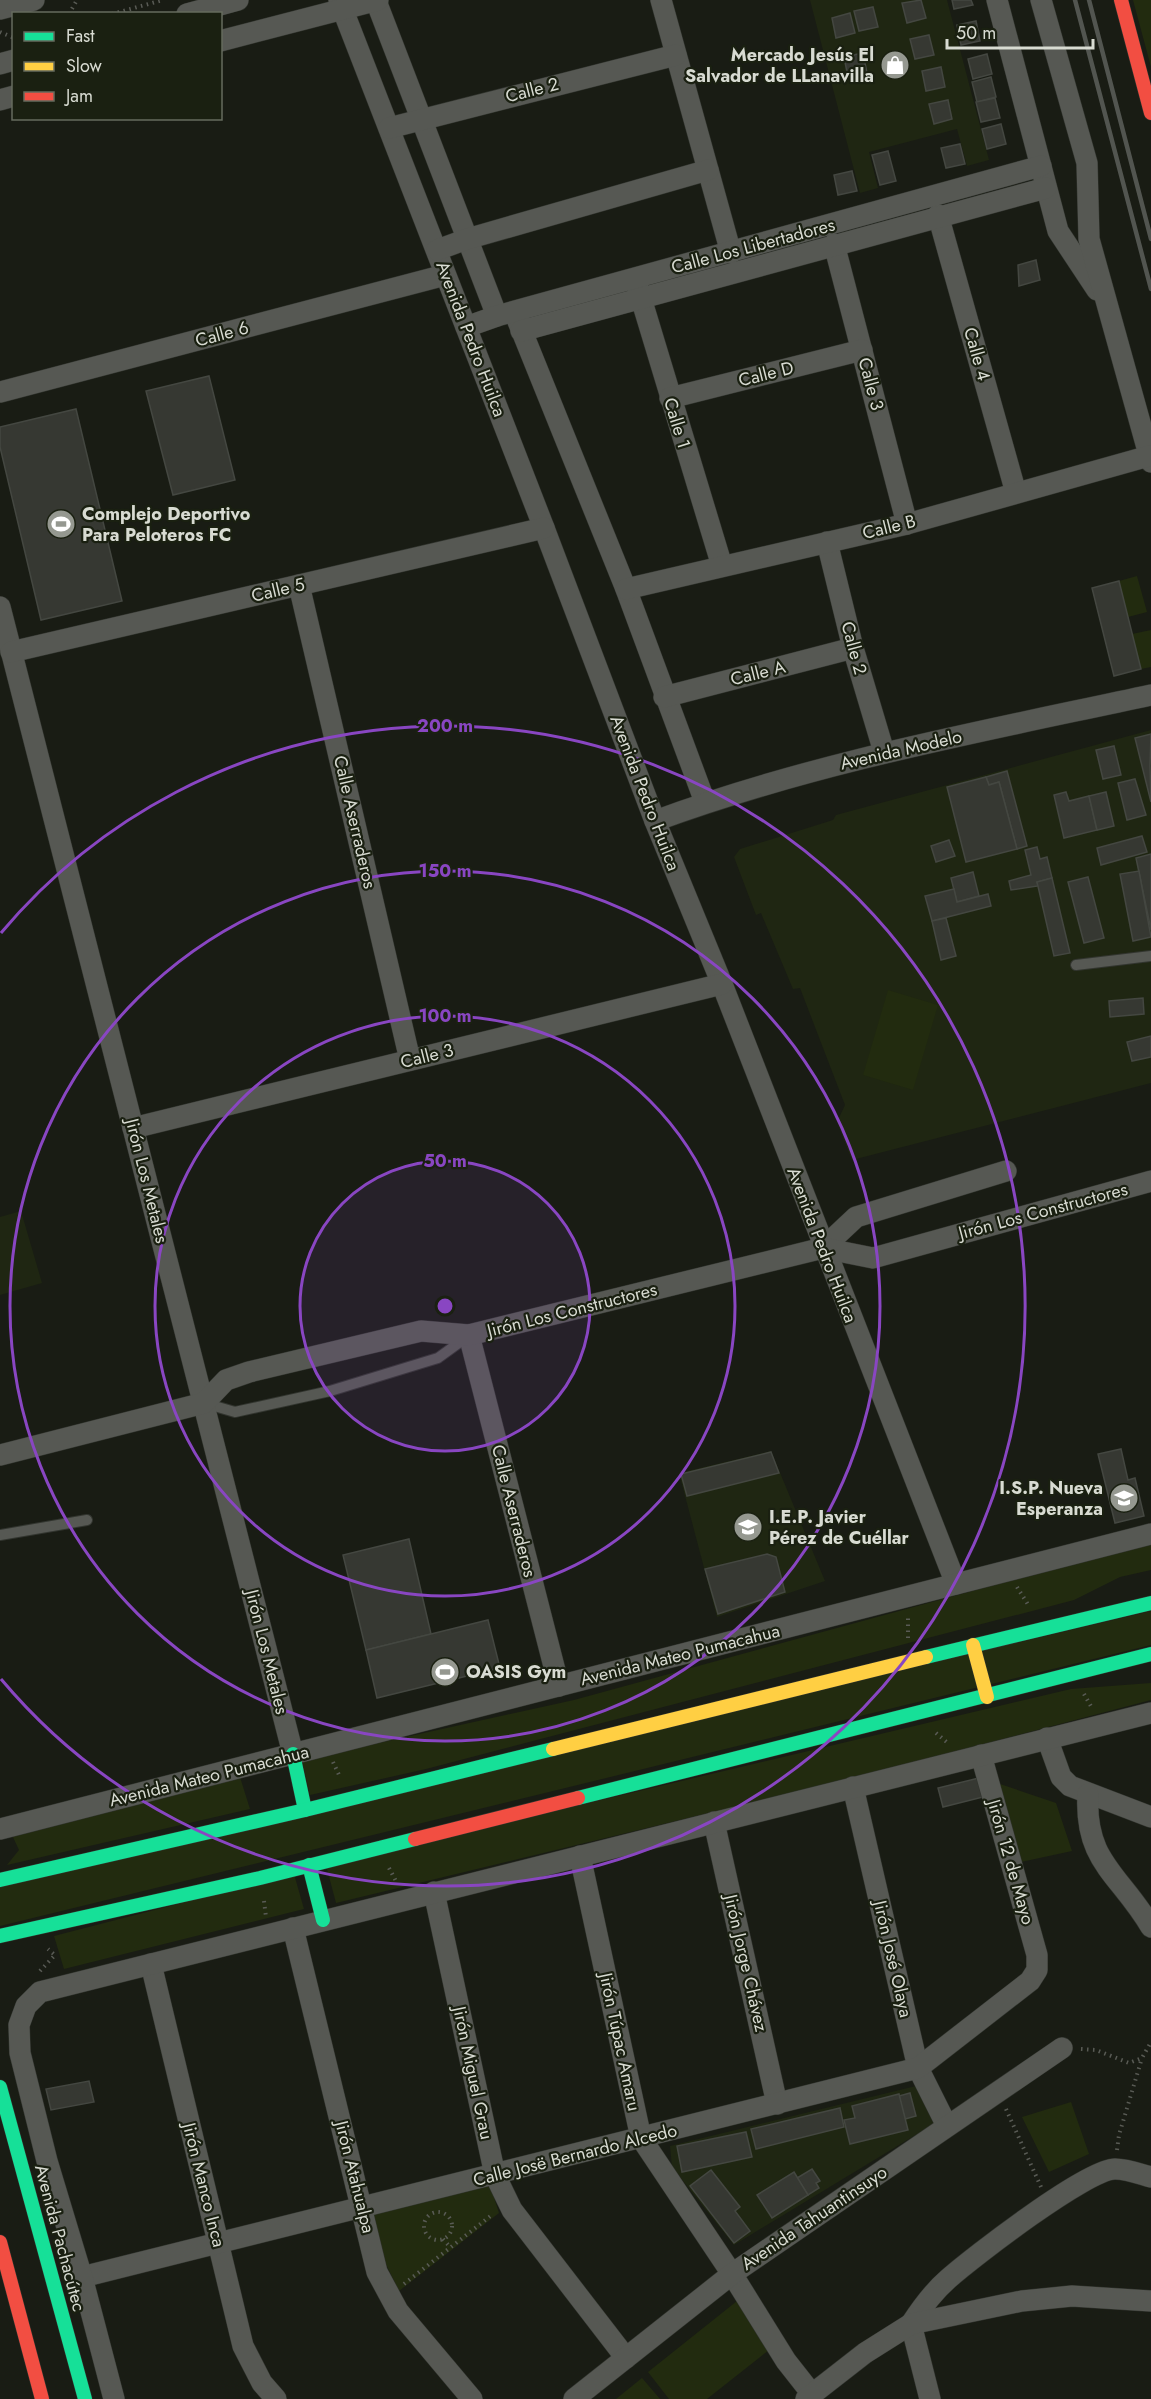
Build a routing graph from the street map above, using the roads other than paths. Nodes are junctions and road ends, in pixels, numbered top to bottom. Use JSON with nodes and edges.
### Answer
{"nodes":[{"id":1,"x":34,"y":0,"type":"edge"},
{"id":2,"x":238,"y":0,"type":"edge"},
{"id":3,"x":377,"y":0,"type":"edge"},
{"id":4,"x":661,"y":0,"type":"edge"},
{"id":5,"x":997,"y":0,"type":"edge"},
{"id":6,"x":1041,"y":0,"type":"edge"},
{"id":7,"x":1121,"y":0,"type":"edge"},
{"id":8,"x":341,"y":5,"type":"edge"},
{"id":9,"x":0,"y":9,"type":"edge"},
{"id":10,"x":194,"y":12,"type":"edge"},
{"id":11,"x":222,"y":40,"type":"edge"},
{"id":12,"x":676,"y":55,"type":"junction"},
{"id":13,"x":1151,"y":113,"type":"edge"},
{"id":14,"x":421,"y":118,"type":"junction"},
{"id":15,"x":389,"y":128,"type":"junction"},
{"id":16,"x":1041,"y":166,"type":"junction"},
{"id":17,"x":708,"y":170,"type":"junction"},
{"id":18,"x":1047,"y":188,"type":"junction"},
{"id":19,"x":938,"y":215,"type":"junction"},
{"id":20,"x":467,"y":239,"type":"junction"},
{"id":21,"x":834,"y":244,"type":"junction"},
{"id":22,"x":437,"y":250,"type":"junction"},
{"id":23,"x":731,"y":253,"type":"junction"},
{"id":24,"x":445,"y":275,"type":"junction"},
{"id":25,"x":638,"y":288,"type":"junction"},
{"id":26,"x":1108,"y":309,"type":"junction"},
{"id":27,"x":511,"y":319,"type":"junction"},
{"id":28,"x":466,"y":327,"type":"junction"},
{"id":29,"x":862,"y":350,"type":"junction"},
{"id":30,"x":0,"y":392,"type":"edge"},
{"id":31,"x":669,"y":398,"type":"junction"},
{"id":32,"x":1150,"y":459,"type":"edge"},
{"id":33,"x":1016,"y":493,"type":"junction"},
{"id":34,"x":907,"y":524,"type":"junction"},
{"id":35,"x":544,"y":528,"type":"junction"},
{"id":36,"x":827,"y":542,"type":"junction"},
{"id":37,"x":722,"y":566,"type":"junction"},
{"id":38,"x":299,"y":585,"type":"junction"},
{"id":39,"x":626,"y":589,"type":"junction"},
{"id":40,"x":0,"y":607,"type":"edge"},
{"id":41,"x":853,"y":648,"type":"junction"},
{"id":42,"x":11,"y":652,"type":"junction"},
{"id":43,"x":1151,"y":695,"type":"edge"},
{"id":44,"x":664,"y":697,"type":"junction"},
{"id":45,"x":884,"y":752,"type":"junction"},
{"id":46,"x":705,"y":802,"type":"junction"},
{"id":47,"x":655,"y":821,"type":"junction"},
{"id":48,"x":1151,"y":956,"type":"edge"},
{"id":49,"x":1076,"y":965,"type":"dead end"},
{"id":50,"x":722,"y":984,"type":"junction"},
{"id":51,"x":410,"y":1060,"type":"junction"},
{"id":52,"x":133,"y":1128,"type":"junction"},
{"id":53,"x":1006,"y":1171,"type":"dead end"},
{"id":54,"x":1151,"y":1181,"type":"edge"},
{"id":55,"x":823,"y":1248,"type":"junction"},
{"id":56,"x":469,"y":1335,"type":"junction"},
{"id":57,"x":204,"y":1403,"type":"junction"},
{"id":58,"x":0,"y":1455,"type":"edge"},
{"id":59,"x":87,"y":1520,"type":"dead end"},
{"id":60,"x":1151,"y":1534,"type":"edge"},
{"id":61,"x":0,"y":1535,"type":"edge"},
{"id":62,"x":956,"y":1584,"type":"junction"},
{"id":63,"x":1151,"y":1603,"type":"edge"},
{"id":64,"x":973,"y":1645,"type":"junction"},
{"id":65,"x":1151,"y":1654,"type":"edge"},
{"id":66,"x":560,"y":1686,"type":"junction"},
{"id":67,"x":987,"y":1697,"type":"junction"},
{"id":68,"x":1151,"y":1713,"type":"edge"},
{"id":69,"x":1047,"y":1738,"type":"junction"},
{"id":70,"x":293,"y":1754,"type":"junction"},
{"id":71,"x":981,"y":1755,"type":"junction"},
{"id":72,"x":854,"y":1787,"type":"junction"},
{"id":73,"x":1088,"y":1794,"type":"junction"},
{"id":74,"x":305,"y":1810,"type":"junction"},
{"id":75,"x":1151,"y":1817,"type":"edge"},
{"id":76,"x":714,"y":1822,"type":"junction"},
{"id":77,"x":0,"y":1828,"type":"edge"},
{"id":78,"x":580,"y":1856,"type":"junction"},
{"id":79,"x":309,"y":1865,"type":"junction"},
{"id":80,"x":0,"y":1880,"type":"edge"},
{"id":81,"x":434,"y":1892,"type":"junction"},
{"id":82,"x":323,"y":1920,"type":"junction"},
{"id":83,"x":1151,"y":1927,"type":"edge"},
{"id":84,"x":293,"y":1928,"type":"junction"},
{"id":85,"x":0,"y":1936,"type":"edge"},
{"id":86,"x":151,"y":1964,"type":"junction"},
{"id":87,"x":1036,"y":1970,"type":"joint"},
{"id":88,"x":1062,"y":2048,"type":"road end"},
{"id":89,"x":918,"y":2068,"type":"junction"},
{"id":90,"x":0,"y":2087,"type":"edge"},
{"id":91,"x":777,"y":2104,"type":"junction"},
{"id":92,"x":947,"y":2126,"type":"junction"},
{"id":93,"x":641,"y":2138,"type":"junction"},
{"id":94,"x":495,"y":2175,"type":"junction"},
{"id":95,"x":1151,"y":2177,"type":"edge"},
{"id":96,"x":363,"y":2208,"type":"junction"},
{"id":97,"x":0,"y":2242,"type":"edge"},
{"id":98,"x":218,"y":2245,"type":"junction"},
{"id":99,"x":732,"y":2274,"type":"junction"},
{"id":100,"x":82,"y":2277,"type":"junction"},
{"id":101,"x":1151,"y":2301,"type":"edge"},
{"id":102,"x":911,"y":2324,"type":"junction"},
{"id":103,"x":626,"y":2358,"type":"junction"},
{"id":104,"x":809,"y":2397,"type":"edge"},
{"id":105,"x":42,"y":2399,"type":"edge"},
{"id":106,"x":85,"y":2399,"type":"edge"},
{"id":107,"x":114,"y":2399,"type":"edge"},
{"id":108,"x":276,"y":2399,"type":"edge"},
{"id":109,"x":472,"y":2399,"type":"edge"},
{"id":110,"x":574,"y":2399,"type":"edge"},
{"id":111,"x":930,"y":2399,"type":"edge"}],
"edges":[{"from":1,"to":9,"type":"street"},
{"from":2,"to":10,"type":"street"},
{"from":3,"to":8,"type":"street"},
{"from":3,"to":14,"type":"street"},
{"from":4,"to":12,"type":"street"},
{"from":5,"to":16,"type":"street"},
{"from":6,"to":26,"type":"street"},
{"from":7,"to":13,"type":"main road"},
{"from":8,"to":11,"type":"street"},
{"from":8,"to":15,"type":"street","name":"Avenida Pedro Huilca"},
{"from":12,"to":14,"type":"street","name":"Calle 2"},
{"from":12,"to":17,"type":"street"},
{"from":14,"to":15,"type":"street","name":"Calle 2"},
{"from":14,"to":20,"type":"street"},
{"from":15,"to":22,"type":"street","name":"Avenida Pedro Huilca"},
{"from":16,"to":18,"type":"street"},
{"from":16,"to":23,"type":"street","name":"Calle Los Libertadores"},
{"from":17,"to":20,"type":"street"},
{"from":17,"to":23,"type":"street"},
{"from":18,"to":19,"type":"street","name":"Calle Los Libertadores"},
{"from":18,"to":26,"type":"street"},
{"from":19,"to":21,"type":"street","name":"Calle Los Libertadores"},
{"from":19,"to":33,"type":"street","name":"Calle 4"},
{"from":20,"to":22,"type":"street"},
{"from":20,"to":27,"type":"street"},
{"from":21,"to":25,"type":"street","name":"Calle Los Libertadores"},
{"from":21,"to":29,"type":"street","name":"Calle 3"},
{"from":22,"to":24,"type":"street","name":"Avenida Pedro Huilca"},
{"from":23,"to":25,"type":"street","name":"Calle Los Libertadores"},
{"from":24,"to":28,"type":"street","name":"Avenida Pedro Huilca"},
{"from":24,"to":30,"type":"street","name":"Calle 6"},
{"from":25,"to":27,"type":"street","name":"Calle Los Libertadores"},
{"from":25,"to":31,"type":"street","name":"Calle 1"},
{"from":26,"to":32,"type":"street"},
{"from":27,"to":28,"type":"street","name":"Calle Los Libertadores"},
{"from":27,"to":39,"type":"street"},
{"from":28,"to":35,"type":"street","name":"Avenida Pedro Huilca"},
{"from":29,"to":31,"type":"street","name":"Calle D"},
{"from":29,"to":34,"type":"street","name":"Calle 3"},
{"from":31,"to":37,"type":"street","name":"Calle 1"},
{"from":32,"to":33,"type":"street","name":"Calle B"},
{"from":33,"to":34,"type":"street","name":"Calle B"},
{"from":34,"to":36,"type":"street","name":"Calle B"},
{"from":35,"to":38,"type":"street","name":"Calle 5"},
{"from":35,"to":47,"type":"street","name":"Avenida Pedro Huilca"},
{"from":36,"to":37,"type":"street","name":"Calle B"},
{"from":36,"to":41,"type":"street","name":"Calle 2"},
{"from":37,"to":39,"type":"street","name":"Calle B"},
{"from":38,"to":42,"type":"street","name":"Calle 5"},
{"from":38,"to":51,"type":"street","name":"Calle Aserraderos"},
{"from":39,"to":44,"type":"street"},
{"from":40,"to":42,"type":"street","name":"Jirón Los Metales"},
{"from":41,"to":44,"type":"street","name":"Calle A"},
{"from":41,"to":45,"type":"street","name":"Calle 2"},
{"from":42,"to":52,"type":"street","name":"Jirón Los Metales"},
{"from":43,"to":45,"type":"street","name":"Avenida Modelo"},
{"from":44,"to":46,"type":"street"},
{"from":45,"to":46,"type":"street","name":"Avenida Modelo"},
{"from":46,"to":47,"type":"street","name":"Avenida Modelo"},
{"from":47,"to":50,"type":"street","name":"Avenida Pedro Huilca"},
{"from":48,"to":49,"type":"lane"},
{"from":50,"to":51,"type":"street","name":"Calle 3"},
{"from":50,"to":55,"type":"street","name":"Avenida Pedro Huilca"},
{"from":51,"to":52,"type":"street","name":"Calle 3"},
{"from":52,"to":57,"type":"street","name":"Jirón Los Metales"},
{"from":53,"to":55,"type":"street"},
{"from":54,"to":55,"type":"street","name":"Jirón Los Constructores"},
{"from":55,"to":56,"type":"street","name":"Jirón Los Constructores"},
{"from":55,"to":62,"type":"street","name":"Avenida Pedro Huilca"},
{"from":56,"to":57,"type":"lane"},
{"from":56,"to":57,"type":"street","name":"Jirón Los Constructores"},
{"from":56,"to":66,"type":"street","name":"Calle Aserraderos"},
{"from":57,"to":58,"type":"street"},
{"from":57,"to":70,"type":"street","name":"Jirón Los Metales"},
{"from":59,"to":61,"type":"lane"},
{"from":60,"to":62,"type":"street","name":"Avenida Mateo Pumacahua"},
{"from":62,"to":66,"type":"street","name":"Avenida Mateo Pumacahua"},
{"from":63,"to":64,"type":"main road"},
{"from":64,"to":67,"type":"main road"},
{"from":64,"to":74,"type":"main road"},
{"from":65,"to":67,"type":"main road"},
{"from":66,"to":70,"type":"street","name":"Avenida Mateo Pumacahua"},
{"from":67,"to":79,"type":"main road"},
{"from":68,"to":69,"type":"street"},
{"from":69,"to":71,"type":"street"},
{"from":69,"to":73,"type":"street"},
{"from":70,"to":74,"type":"main road"},
{"from":70,"to":77,"type":"street","name":"Avenida Mateo Pumacahua"},
{"from":71,"to":72,"type":"street"},
{"from":71,"to":87,"type":"street","name":"Jirón 12 de Mayo"},
{"from":72,"to":76,"type":"street"},
{"from":72,"to":89,"type":"street","name":"Jirón José Olaya"},
{"from":73,"to":75,"type":"street"},
{"from":73,"to":83,"type":"street"},
{"from":74,"to":80,"type":"main road"},
{"from":76,"to":78,"type":"street"},
{"from":76,"to":91,"type":"street","name":"Jirón Jorge Chávez"},
{"from":78,"to":81,"type":"street"},
{"from":78,"to":93,"type":"street","name":"Jirón Túpac Amaru"},
{"from":79,"to":82,"type":"main road"},
{"from":79,"to":85,"type":"main road"},
{"from":81,"to":82,"type":"street"},
{"from":81,"to":94,"type":"street","name":"Jirón Miguel Grau"},
{"from":82,"to":84,"type":"street"},
{"from":84,"to":86,"type":"street"},
{"from":84,"to":96,"type":"street","name":"Jirón Atahualpa"},
{"from":86,"to":98,"type":"street","name":"Jirón Manco Inca"},
{"from":86,"to":100,"type":"street"},
{"from":87,"to":89,"type":"street","name":"Calle Josë Bernardo Alcedo"},
{"from":88,"to":92,"type":"street","name":"Avenida Tahuantinsuyo"},
{"from":89,"to":91,"type":"street","name":"Calle Josë Bernardo Alcedo"},
{"from":89,"to":92,"type":"street","name":"Jirón José Olaya"},
{"from":90,"to":106,"type":"main road","name":"Avenida Pachacútec"},
{"from":91,"to":93,"type":"street","name":"Calle Josë Bernardo Alcedo"},
{"from":92,"to":99,"type":"street","name":"Avenida Tahuantinsuyo"},
{"from":93,"to":94,"type":"street","name":"Calle Josë Bernardo Alcedo"},
{"from":93,"to":99,"type":"street","name":"Jirón Túpac Amaru"},
{"from":94,"to":96,"type":"street","name":"Calle Josë Bernardo Alcedo"},
{"from":94,"to":103,"type":"street","name":"Jirón Miguel Grau"},
{"from":95,"to":102,"type":"street"},
{"from":96,"to":98,"type":"street","name":"Calle Josë Bernardo Alcedo"},
{"from":96,"to":109,"type":"street","name":"Jirón Atahualpa"},
{"from":97,"to":105,"type":"main road"},
{"from":98,"to":100,"type":"street","name":"Calle Josë Bernardo Alcedo"},
{"from":98,"to":108,"type":"street","name":"Jirón Manco Inca"},
{"from":99,"to":103,"type":"street","name":"Avenida Tahuantinsuyo"},
{"from":99,"to":104,"type":"street","name":"Jirón Túpac Amaru"},
{"from":100,"to":107,"type":"street"},
{"from":101,"to":102,"type":"street"},
{"from":102,"to":104,"type":"street"},
{"from":102,"to":111,"type":"street"},
{"from":103,"to":110,"type":"street","name":"Avenida Tahuantinsuyo"}]}
